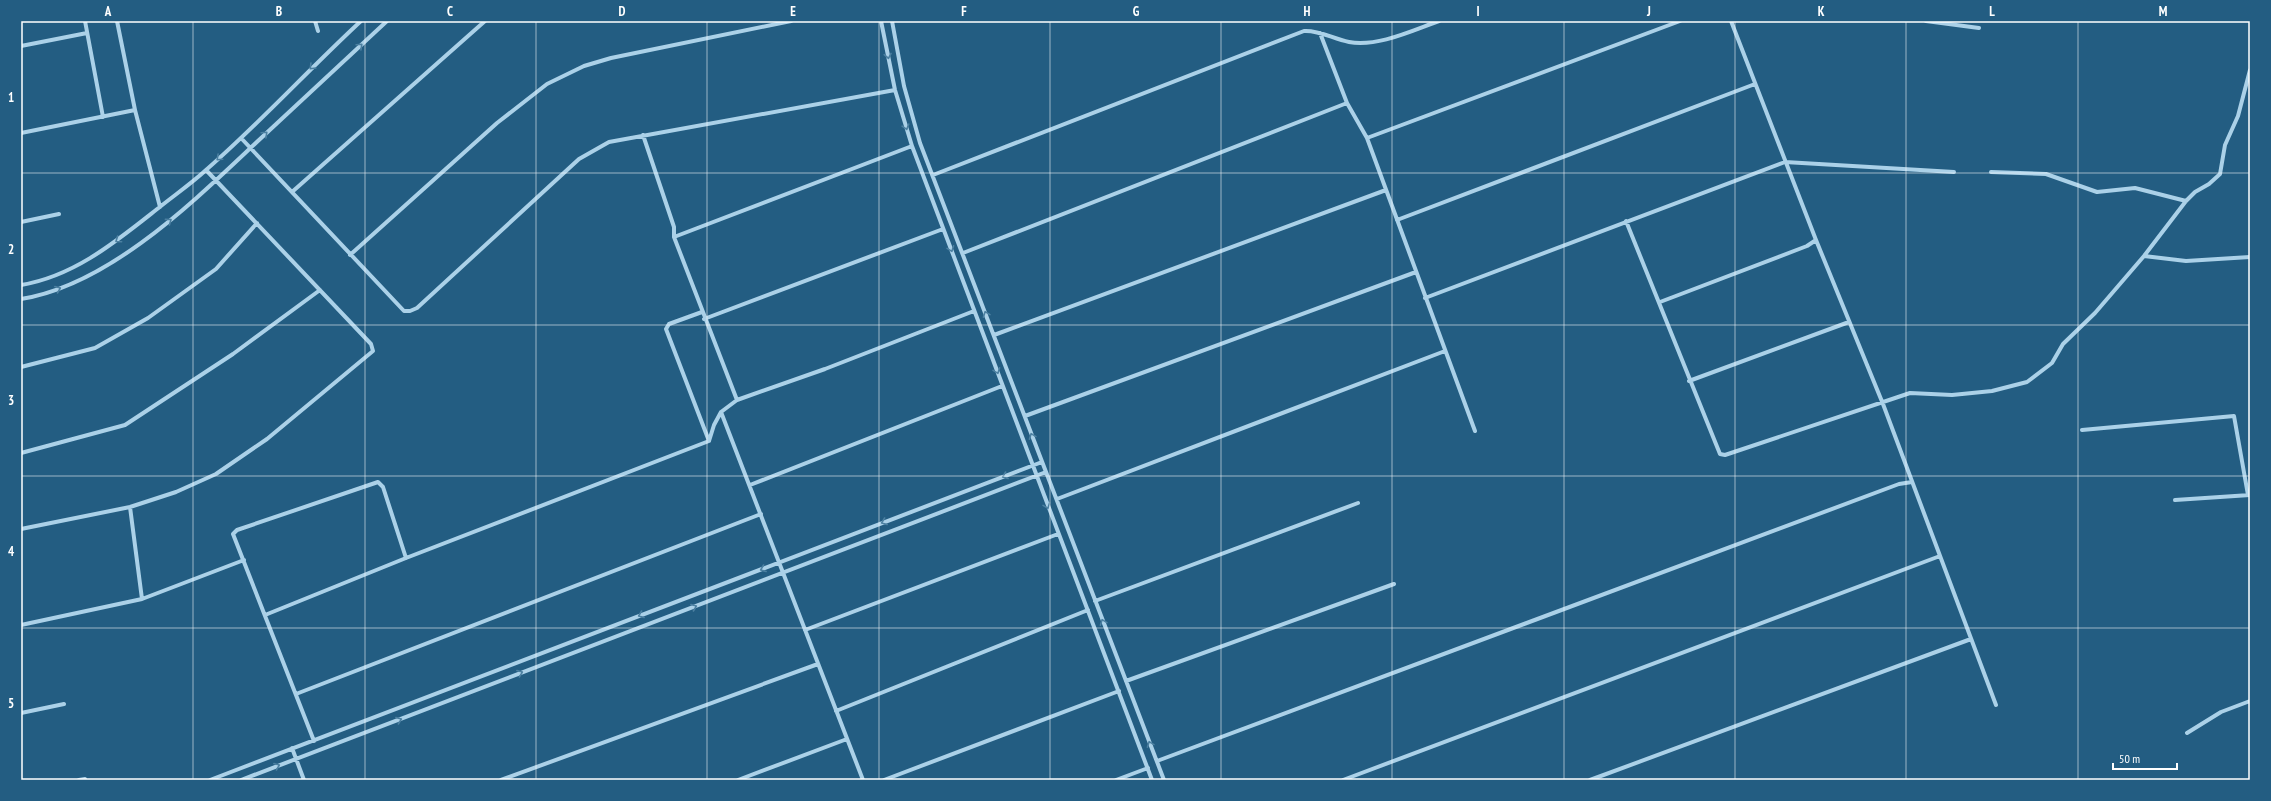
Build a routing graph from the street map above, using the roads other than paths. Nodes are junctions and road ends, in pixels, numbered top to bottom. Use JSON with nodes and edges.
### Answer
{"nodes":[{"id":1,"x":85,"y":21,"type":"edge"},
{"id":2,"x":117,"y":21,"type":"edge"},
{"id":3,"x":315,"y":21,"type":"edge"},
{"id":4,"x":361,"y":21,"type":"edge"},
{"id":5,"x":387,"y":21,"type":"edge"},
{"id":6,"x":485,"y":21,"type":"edge"},
{"id":7,"x":791,"y":21,"type":"edge"},
{"id":8,"x":881,"y":21,"type":"edge"},
{"id":9,"x":892,"y":21,"type":"edge"},
{"id":10,"x":1439,"y":21,"type":"edge"},
{"id":11,"x":1680,"y":21,"type":"edge"},
{"id":12,"x":1731,"y":21,"type":"edge"},
{"id":13,"x":1926,"y":21,"type":"edge"},
{"id":14,"x":1979,"y":28,"type":"dead end"},
{"id":15,"x":318,"y":31,"type":"dead end"},
{"id":16,"x":87,"y":33,"type":"junction"},
{"id":17,"x":1320,"y":33,"type":"junction"},
{"id":18,"x":21,"y":46,"type":"edge"},
{"id":19,"x":2250,"y":70,"type":"edge"},
{"id":20,"x":1755,"y":84,"type":"junction"},
{"id":21,"x":895,"y":90,"type":"junction"},
{"id":22,"x":1347,"y":103,"type":"junction"},
{"id":23,"x":909,"y":104,"type":"junction"},
{"id":24,"x":900,"y":106,"type":"junction"},
{"id":25,"x":135,"y":110,"type":"junction"},
{"id":26,"x":103,"y":117,"type":"junction"},
{"id":27,"x":21,"y":133,"type":"edge"},
{"id":28,"x":643,"y":135,"type":"junction"},
{"id":29,"x":241,"y":138,"type":"junction"},
{"id":30,"x":1367,"y":138,"type":"junction"},
{"id":31,"x":912,"y":146,"type":"junction"},
{"id":32,"x":250,"y":148,"type":"junction"},
{"id":33,"x":1785,"y":162,"type":"junction"},
{"id":34,"x":206,"y":170,"type":"junction"},
{"id":35,"x":1954,"y":172,"type":"dead end"},
{"id":36,"x":1991,"y":172,"type":"dead end"},
{"id":37,"x":933,"y":175,"type":"junction"},
{"id":38,"x":216,"y":181,"type":"junction"},
{"id":39,"x":1386,"y":190,"type":"junction"},
{"id":40,"x":292,"y":192,"type":"junction"},
{"id":41,"x":2186,"y":201,"type":"junction"},
{"id":42,"x":160,"y":207,"type":"junction"},
{"id":43,"x":59,"y":214,"type":"dead end"},
{"id":44,"x":1397,"y":220,"type":"junction"},
{"id":45,"x":1626,"y":221,"type":"junction"},
{"id":46,"x":21,"y":222,"type":"edge"},
{"id":47,"x":257,"y":223,"type":"junction"},
{"id":48,"x":943,"y":229,"type":"junction"},
{"id":49,"x":674,"y":237,"type":"junction"},
{"id":50,"x":1816,"y":240,"type":"junction"},
{"id":51,"x":963,"y":254,"type":"junction"},
{"id":52,"x":350,"y":255,"type":"junction"},
{"id":53,"x":2144,"y":256,"type":"junction"},
{"id":54,"x":2250,"y":257,"type":"edge"},
{"id":55,"x":1416,"y":272,"type":"junction"},
{"id":56,"x":21,"y":285,"type":"edge"},
{"id":57,"x":320,"y":290,"type":"junction"},
{"id":58,"x":1426,"y":298,"type":"junction"},
{"id":59,"x":21,"y":300,"type":"edge"},
{"id":60,"x":1660,"y":302,"type":"junction"},
{"id":61,"x":974,"y":311,"type":"junction"},
{"id":62,"x":702,"y":312,"type":"junction"},
{"id":63,"x":704,"y":319,"type":"junction"},
{"id":64,"x":1849,"y":322,"type":"junction"},
{"id":65,"x":994,"y":335,"type":"junction"},
{"id":66,"x":1445,"y":352,"type":"junction"},
{"id":67,"x":21,"y":366,"type":"edge"},
{"id":68,"x":1689,"y":381,"type":"junction"},
{"id":69,"x":1002,"y":386,"type":"junction"},
{"id":70,"x":737,"y":400,"type":"junction"},
{"id":71,"x":1883,"y":404,"type":"junction"},
{"id":72,"x":721,"y":412,"type":"junction"},
{"id":73,"x":1024,"y":416,"type":"junction"},
{"id":74,"x":2082,"y":430,"type":"dead end"},
{"id":75,"x":1475,"y":431,"type":"dead end"},
{"id":76,"x":709,"y":441,"type":"junction"},
{"id":77,"x":21,"y":453,"type":"edge"},
{"id":78,"x":1042,"y":462,"type":"junction"},
{"id":79,"x":1032,"y":465,"type":"junction"},
{"id":80,"x":1046,"y":472,"type":"junction"},
{"id":81,"x":1036,"y":476,"type":"junction"},
{"id":82,"x":1912,"y":482,"type":"junction"},
{"id":83,"x":750,"y":485,"type":"junction"},
{"id":84,"x":2249,"y":495,"type":"edge"},
{"id":85,"x":1057,"y":499,"type":"junction"},
{"id":86,"x":2175,"y":500,"type":"dead end"},
{"id":87,"x":1358,"y":503,"type":"dead end"},
{"id":88,"x":130,"y":507,"type":"junction"},
{"id":89,"x":761,"y":514,"type":"junction"},
{"id":90,"x":21,"y":530,"type":"edge"},
{"id":91,"x":1058,"y":534,"type":"junction"},
{"id":92,"x":1940,"y":556,"type":"junction"},
{"id":93,"x":406,"y":558,"type":"junction"},
{"id":94,"x":244,"y":560,"type":"junction"},
{"id":95,"x":779,"y":562,"type":"junction"},
{"id":96,"x":783,"y":572,"type":"junction"},
{"id":97,"x":1394,"y":584,"type":"dead end"},
{"id":98,"x":142,"y":599,"type":"junction"},
{"id":99,"x":1095,"y":601,"type":"junction"},
{"id":100,"x":1088,"y":610,"type":"junction"},
{"id":101,"x":265,"y":615,"type":"junction"},
{"id":102,"x":21,"y":625,"type":"edge"},
{"id":103,"x":806,"y":630,"type":"junction"},
{"id":104,"x":1971,"y":639,"type":"junction"},
{"id":105,"x":818,"y":664,"type":"junction"},
{"id":106,"x":1126,"y":681,"type":"junction"},
{"id":107,"x":1119,"y":690,"type":"junction"},
{"id":108,"x":296,"y":694,"type":"junction"},
{"id":109,"x":2250,"y":701,"type":"edge"},
{"id":110,"x":64,"y":704,"type":"dead end"},
{"id":111,"x":1996,"y":705,"type":"dead end"},
{"id":112,"x":836,"y":711,"type":"junction"},
{"id":113,"x":21,"y":713,"type":"edge"},
{"id":114,"x":2187,"y":733,"type":"dead end"},
{"id":115,"x":847,"y":739,"type":"junction"},
{"id":116,"x":314,"y":740,"type":"junction"},
{"id":117,"x":292,"y":748,"type":"junction"},
{"id":118,"x":296,"y":759,"type":"junction"},
{"id":119,"x":1157,"y":761,"type":"junction"},
{"id":120,"x":1148,"y":768,"type":"junction"},
{"id":121,"x":253,"y":775,"type":"junction"},
{"id":122,"x":85,"y":779,"type":"dead end"},
{"id":123,"x":79,"y":780,"type":"edge"},
{"id":124,"x":210,"y":780,"type":"edge"},
{"id":125,"x":241,"y":780,"type":"edge"},
{"id":126,"x":255,"y":780,"type":"edge"},
{"id":127,"x":304,"y":780,"type":"edge"},
{"id":128,"x":501,"y":780,"type":"edge"},
{"id":129,"x":738,"y":780,"type":"edge"},
{"id":130,"x":863,"y":780,"type":"edge"},
{"id":131,"x":884,"y":780,"type":"edge"},
{"id":132,"x":1116,"y":780,"type":"edge"},
{"id":133,"x":1152,"y":780,"type":"edge"},
{"id":134,"x":1164,"y":780,"type":"edge"},
{"id":135,"x":1343,"y":780,"type":"edge"},
{"id":136,"x":1590,"y":780,"type":"edge"}],
"edges":[{"from":1,"to":16,"type":"street"},
{"from":2,"to":25,"type":"street"},
{"from":3,"to":15,"type":"street"},
{"from":4,"to":29,"type":"street","one_way":true},
{"from":32,"to":5,"type":"street","one_way":true},
{"from":6,"to":40,"type":"street"},
{"from":7,"to":52,"type":"street"},
{"from":8,"to":21,"type":"street","one_way":true},
{"from":9,"to":23,"type":"street"},
{"from":10,"to":17,"type":"street"},
{"from":11,"to":30,"type":"street"},
{"from":12,"to":20,"type":"street"},
{"from":13,"to":14,"type":"street"},
{"from":16,"to":18,"type":"street"},
{"from":16,"to":26,"type":"street"},
{"from":17,"to":22,"type":"street"},
{"from":17,"to":37,"type":"street"},
{"from":19,"to":41,"type":"street"},
{"from":20,"to":33,"type":"street"},
{"from":20,"to":44,"type":"street"},
{"from":21,"to":24,"type":"street"},
{"from":21,"to":28,"type":"street"},
{"from":22,"to":30,"type":"street"},
{"from":22,"to":51,"type":"street"},
{"from":23,"to":24,"type":"street"},
{"from":23,"to":37,"type":"street"},
{"from":24,"to":31,"type":"street","one_way":true},
{"from":25,"to":26,"type":"street"},
{"from":25,"to":42,"type":"street"},
{"from":26,"to":27,"type":"street"},
{"from":28,"to":49,"type":"street"},
{"from":28,"to":52,"type":"street"},
{"from":29,"to":32,"type":"street"},
{"from":29,"to":34,"type":"street","one_way":true},
{"from":30,"to":39,"type":"street"},
{"from":31,"to":48,"type":"street"},
{"from":31,"to":49,"type":"street"},
{"from":32,"to":38,"type":"street"},
{"from":32,"to":40,"type":"street"},
{"from":33,"to":35,"type":"street"},
{"from":33,"to":45,"type":"street"},
{"from":33,"to":50,"type":"street"},
{"from":34,"to":38,"type":"street"},
{"from":34,"to":42,"type":"street"},
{"from":36,"to":41,"type":"street"},
{"from":37,"to":51,"type":"street"},
{"from":38,"to":47,"type":"street"},
{"from":59,"to":38,"type":"street","one_way":true},
{"from":39,"to":44,"type":"street"},
{"from":39,"to":65,"type":"street"},
{"from":40,"to":52,"type":"street"},
{"from":41,"to":53,"type":"street"},
{"from":42,"to":56,"type":"street","one_way":true},
{"from":43,"to":46,"type":"street"},
{"from":44,"to":55,"type":"street"},
{"from":45,"to":58,"type":"street"},
{"from":45,"to":60,"type":"street"},
{"from":47,"to":57,"type":"street"},
{"from":47,"to":67,"type":"street"},
{"from":48,"to":61,"type":"street","one_way":true},
{"from":48,"to":63,"type":"street"},
{"from":49,"to":62,"type":"street"},
{"from":50,"to":60,"type":"street"},
{"from":50,"to":64,"type":"street"},
{"from":65,"to":51,"type":"street","one_way":true},
{"from":53,"to":54,"type":"street"},
{"from":53,"to":71,"type":"street"},
{"from":55,"to":58,"type":"street"},
{"from":55,"to":73,"type":"street"},
{"from":57,"to":77,"type":"street"},
{"from":57,"to":88,"type":"street"},
{"from":58,"to":66,"type":"street"},
{"from":60,"to":68,"type":"street"},
{"from":61,"to":69,"type":"street","one_way":true},
{"from":61,"to":70,"type":"street"},
{"from":62,"to":63,"type":"street"},
{"from":62,"to":76,"type":"street"},
{"from":63,"to":70,"type":"street"},
{"from":64,"to":68,"type":"street"},
{"from":64,"to":71,"type":"street"},
{"from":65,"to":73,"type":"street"},
{"from":66,"to":75,"type":"street"},
{"from":66,"to":85,"type":"street"},
{"from":68,"to":71,"type":"street"},
{"from":69,"to":79,"type":"street"},
{"from":69,"to":83,"type":"street"},
{"from":70,"to":72,"type":"street"},
{"from":71,"to":82,"type":"street"},
{"from":72,"to":76,"type":"street"},
{"from":72,"to":83,"type":"street"},
{"from":78,"to":73,"type":"street","one_way":true},
{"from":74,"to":84,"type":"street"},
{"from":76,"to":93,"type":"street"},
{"from":78,"to":79,"type":"street"},
{"from":78,"to":80,"type":"street"},
{"from":79,"to":81,"type":"street"},
{"from":79,"to":95,"type":"street","one_way":true},
{"from":80,"to":81,"type":"street"},
{"from":80,"to":85,"type":"street"},
{"from":81,"to":91,"type":"street","one_way":true},
{"from":81,"to":96,"type":"street"},
{"from":82,"to":92,"type":"street"},
{"from":82,"to":119,"type":"street"},
{"from":83,"to":89,"type":"street"},
{"from":84,"to":86,"type":"street"},
{"from":85,"to":99,"type":"street"},
{"from":87,"to":99,"type":"street"},
{"from":88,"to":90,"type":"street"},
{"from":88,"to":98,"type":"street"},
{"from":89,"to":95,"type":"street"},
{"from":89,"to":108,"type":"street"},
{"from":91,"to":100,"type":"street"},
{"from":91,"to":103,"type":"street"},
{"from":92,"to":104,"type":"street"},
{"from":92,"to":135,"type":"street"},
{"from":93,"to":94,"type":"street"},
{"from":93,"to":101,"type":"street"},
{"from":94,"to":98,"type":"street"},
{"from":94,"to":101,"type":"street"},
{"from":95,"to":96,"type":"street"},
{"from":95,"to":116,"type":"street","one_way":true},
{"from":96,"to":103,"type":"street"},
{"from":118,"to":96,"type":"street","one_way":true},
{"from":97,"to":106,"type":"street"},
{"from":98,"to":102,"type":"street"},
{"from":106,"to":99,"type":"street","one_way":true},
{"from":100,"to":107,"type":"street"},
{"from":100,"to":112,"type":"street"},
{"from":101,"to":108,"type":"street"},
{"from":103,"to":105,"type":"street"},
{"from":104,"to":111,"type":"street"},
{"from":104,"to":136,"type":"street"},
{"from":105,"to":112,"type":"street"},
{"from":105,"to":128,"type":"street"},
{"from":119,"to":106,"type":"street","one_way":true},
{"from":107,"to":120,"type":"street"},
{"from":107,"to":131,"type":"street"},
{"from":108,"to":116,"type":"street"},
{"from":109,"to":114,"type":"street"},
{"from":110,"to":113,"type":"street"},
{"from":112,"to":115,"type":"street"},
{"from":115,"to":129,"type":"street"},
{"from":115,"to":130,"type":"street"},
{"from":116,"to":117,"type":"street"},
{"from":117,"to":118,"type":"street"},
{"from":117,"to":124,"type":"street"},
{"from":121,"to":118,"type":"street","one_way":true},
{"from":118,"to":127,"type":"street"},
{"from":119,"to":134,"type":"street"},
{"from":120,"to":132,"type":"street"},
{"from":120,"to":133,"type":"street"},
{"from":121,"to":125,"type":"street"},
{"from":121,"to":126,"type":"street"},
{"from":122,"to":123,"type":"street"}]}
